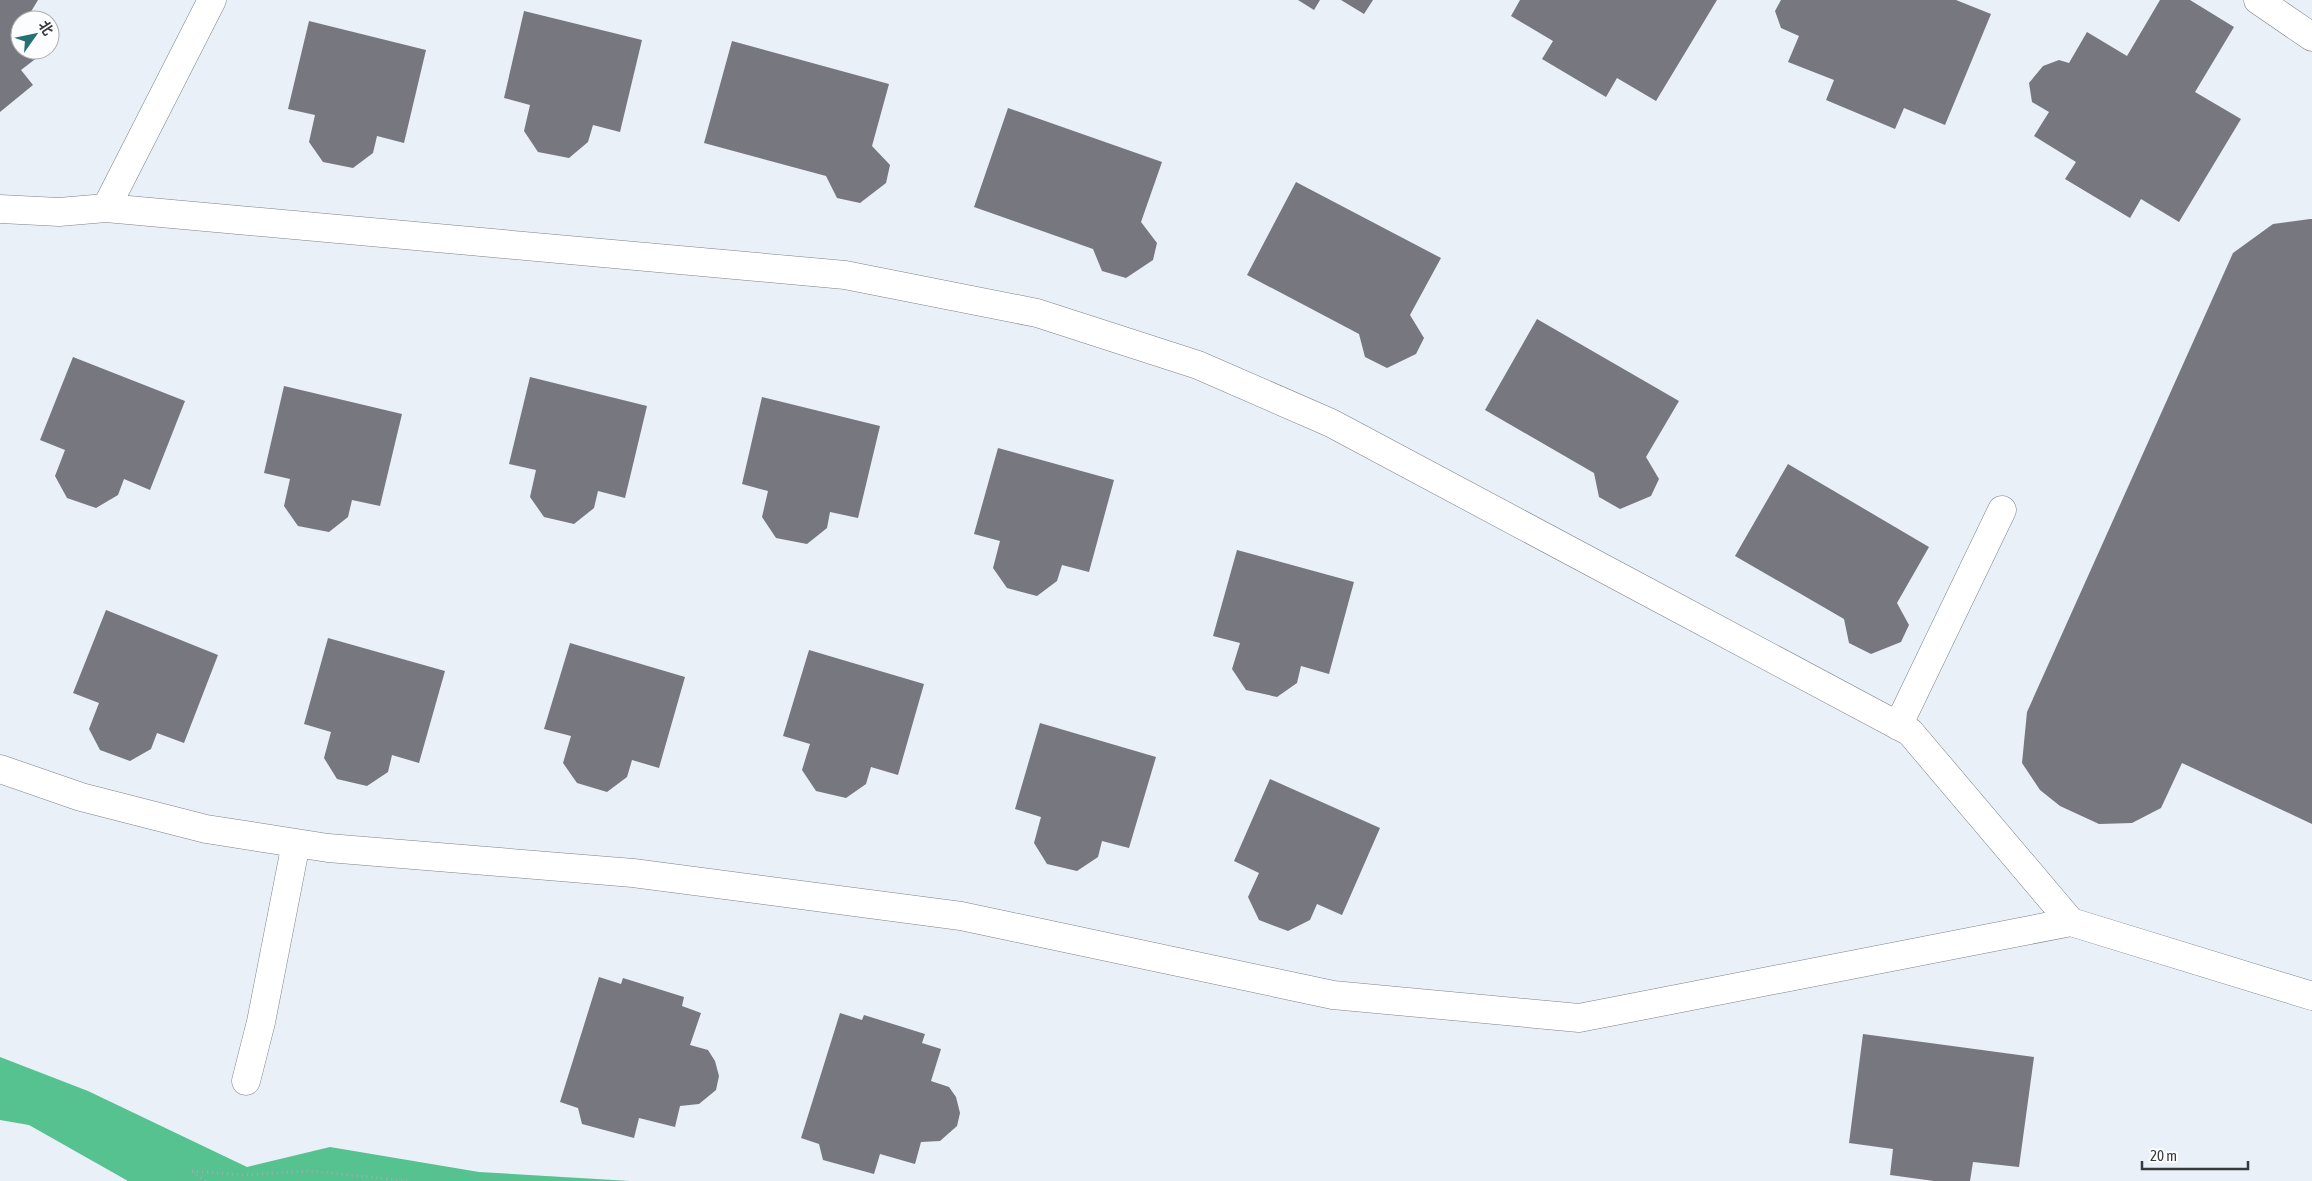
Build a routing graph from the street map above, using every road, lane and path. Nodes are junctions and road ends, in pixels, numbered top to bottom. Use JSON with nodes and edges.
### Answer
{"nodes":[{"id":1,"x":212,"y":0,"type":"edge"},
{"id":2,"x":2258,"y":0,"type":"edge"},
{"id":3,"x":2312,"y":37,"type":"edge"},
{"id":4,"x":106,"y":208,"type":"junction"},
{"id":5,"x":0,"y":209,"type":"edge"},
{"id":6,"x":2002,"y":510,"type":"dead end"},
{"id":7,"x":1898,"y":726,"type":"junction"},
{"id":8,"x":0,"y":768,"type":"edge"},
{"id":9,"x":296,"y":843,"type":"junction"},
{"id":10,"x":2071,"y":922,"type":"junction"},
{"id":11,"x":2312,"y":996,"type":"edge"},
{"id":12,"x":246,"y":1081,"type":"dead end"},
{"id":13,"x":206,"y":1181,"type":"edge"},
{"id":14,"x":408,"y":1181,"type":"edge"}],
"edges":[{"from":1,"to":4,"type":"street"},
{"from":2,"to":3,"type":"street"},
{"from":4,"to":5,"type":"street"},
{"from":4,"to":7,"type":"street"},
{"from":6,"to":7,"type":"street"},
{"from":7,"to":10,"type":"street"},
{"from":8,"to":9,"type":"street"},
{"from":9,"to":10,"type":"street"},
{"from":9,"to":12,"type":"street"},
{"from":10,"to":11,"type":"street"},
{"from":13,"to":14,"type":"path"}]}
